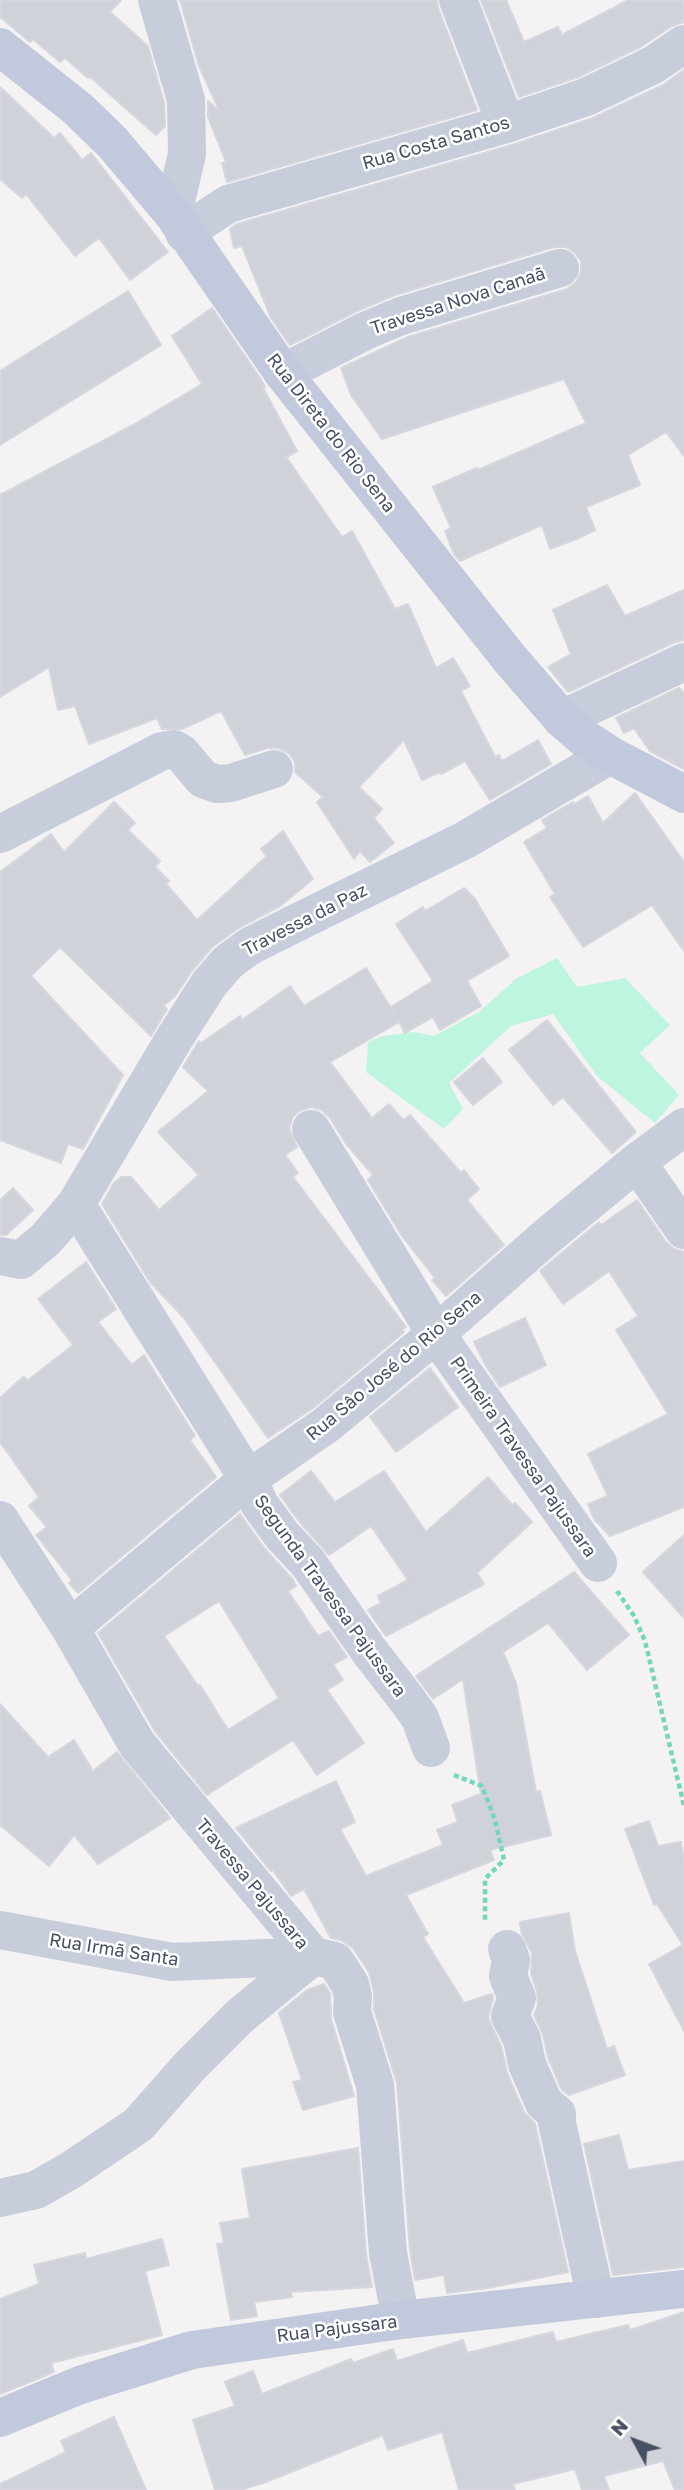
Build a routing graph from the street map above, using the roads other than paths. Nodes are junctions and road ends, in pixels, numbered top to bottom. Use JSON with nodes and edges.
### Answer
{"nodes":[{"id":1,"x":157,"y":0,"type":"edge"},
{"id":2,"x":458,"y":0,"type":"edge"},
{"id":3,"x":684,"y":44,"type":"edge"},
{"id":4,"x":0,"y":47,"type":"edge"},
{"id":5,"x":506,"y":124,"type":"junction"},
{"id":6,"x":178,"y":223,"type":"junction"},
{"id":7,"x":560,"y":268,"type":"dead end"},
{"id":8,"x":283,"y":373,"type":"junction"},
{"id":9,"x":684,"y":662,"type":"edge"},
{"id":10,"x":562,"y":719,"type":"junction"},
{"id":11,"x":611,"y":755,"type":"junction"},
{"id":12,"x":274,"y":769,"type":"dead end"},
{"id":13,"x":684,"y":794,"type":"edge"},
{"id":14,"x":0,"y":834,"type":"edge"},
{"id":15,"x":684,"y":1127,"type":"edge"},
{"id":16,"x":311,"y":1129,"type":"dead end"},
{"id":17,"x":637,"y":1162,"type":"junction"},
{"id":18,"x":76,"y":1204,"type":"junction"},
{"id":19,"x":684,"y":1230,"type":"edge"},
{"id":20,"x":0,"y":1256,"type":"edge"},
{"id":21,"x":436,"y":1334,"type":"junction"},
{"id":22,"x":248,"y":1479,"type":"junction"},
{"id":23,"x":0,"y":1520,"type":"edge"},
{"id":24,"x":598,"y":1563,"type":"road end"},
{"id":25,"x":70,"y":1628,"type":"junction"},
{"id":26,"x":431,"y":1748,"type":"road end"},
{"id":27,"x":0,"y":1930,"type":"edge"},
{"id":28,"x":507,"y":1949,"type":"road end"},
{"id":29,"x":313,"y":1956,"type":"junction"},
{"id":30,"x":0,"y":2198,"type":"edge"},
{"id":31,"x":684,"y":2289,"type":"edge"},
{"id":32,"x":596,"y":2299,"type":"junction"},
{"id":33,"x":401,"y":2320,"type":"junction"},
{"id":34,"x":0,"y":2418,"type":"edge"}],
"edges":[{"from":1,"to":6,"type":"street"},
{"from":2,"to":5,"type":"street"},
{"from":3,"to":5,"type":"street","name":"Rua Costa Santos"},
{"from":4,"to":6,"type":"main road","name":"Rua Direta do Rio Sena"},
{"from":5,"to":6,"type":"street","name":"Rua Costa Santos"},
{"from":6,"to":8,"type":"main road","name":"Rua Direta do Rio Sena"},
{"from":7,"to":8,"type":"street","name":"Travessa Nova Canaã"},
{"from":8,"to":10,"type":"main road","name":"Rua Direta do Rio Sena"},
{"from":9,"to":10,"type":"street"},
{"from":10,"to":11,"type":"main road","name":"Rua Direta do Rio Sena"},
{"from":11,"to":13,"type":"main road","name":"Rua Direta do Rio Sena"},
{"from":11,"to":18,"type":"street","name":"Travessa da Paz"},
{"from":12,"to":14,"type":"street"},
{"from":15,"to":17,"type":"street","name":"Rua Sâo José do Rio Sena"},
{"from":16,"to":21,"type":"street","name":"Primeira Travessa Pajussara"},
{"from":17,"to":19,"type":"street"},
{"from":17,"to":21,"type":"street","name":"Rua Sâo José do Rio Sena"},
{"from":18,"to":20,"type":"street","name":"Travessa da Paz"},
{"from":18,"to":22,"type":"street","name":"Segunda Travessa Pajussara"},
{"from":21,"to":22,"type":"street","name":"Rua Sâo José do Rio Sena"},
{"from":21,"to":24,"type":"street","name":"Primeira Travessa Pajussara"},
{"from":22,"to":25,"type":"street","name":"Rua Sâo José do Rio Sena"},
{"from":22,"to":26,"type":"street","name":"Segunda Travessa Pajussara"},
{"from":23,"to":25,"type":"street","name":"Travessa Pajussara"},
{"from":25,"to":29,"type":"street","name":"Travessa Pajussara"},
{"from":27,"to":29,"type":"street","name":"Rua Irmã Santa"},
{"from":28,"to":32,"type":"street"},
{"from":29,"to":30,"type":"street"},
{"from":29,"to":33,"type":"street","name":"Travessa Pajussara"},
{"from":31,"to":32,"type":"main road","name":"Rua Pajussara"},
{"from":32,"to":33,"type":"main road","name":"Rua Pajussara"},
{"from":33,"to":34,"type":"main road","name":"Rua Pajussara"}]}
